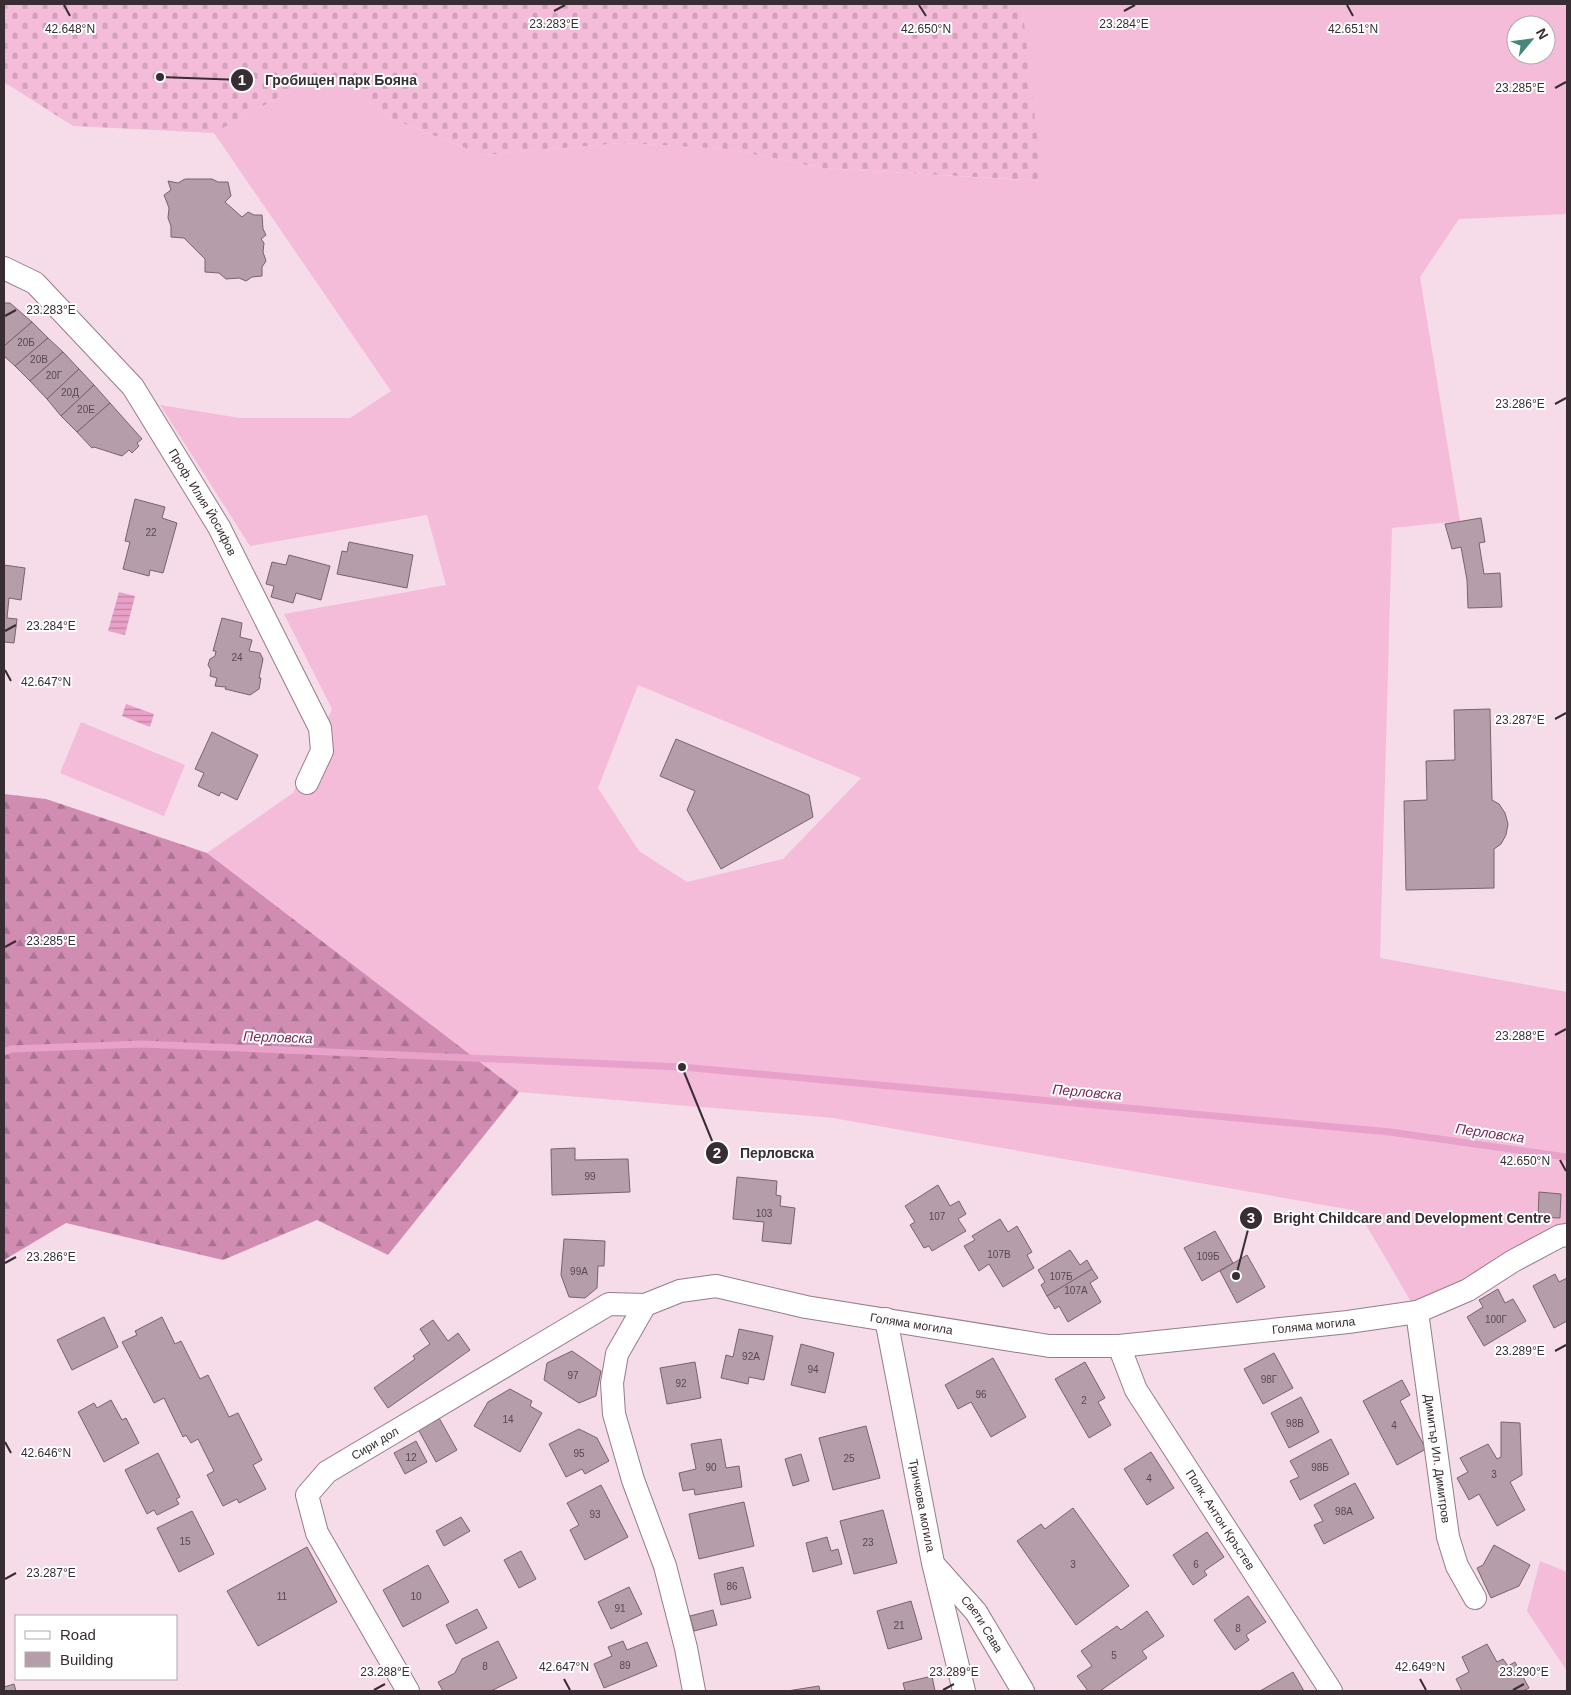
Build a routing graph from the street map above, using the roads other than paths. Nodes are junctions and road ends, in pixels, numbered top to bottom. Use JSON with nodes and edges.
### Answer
{"nodes":[{"id":1,"x":4,"y":268,"type":"edge"},
{"id":2,"x":307,"y":783,"type":"dead end"},
{"id":3,"x":1567,"y":1235,"type":"edge"},
{"id":4,"x":645,"y":1305,"type":"junction"},
{"id":5,"x":1417,"y":1312,"type":"junction"},
{"id":6,"x":886,"y":1319,"type":"junction"},
{"id":7,"x":1119,"y":1346,"type":"junction"},
{"id":8,"x":932,"y":1564,"type":"junction"},
{"id":9,"x":1475,"y":1598,"type":"dead end"},
{"id":10,"x":408,"y":1691,"type":"edge"},
{"id":11,"x":694,"y":1691,"type":"edge"},
{"id":12,"x":964,"y":1691,"type":"edge"},
{"id":13,"x":1022,"y":1691,"type":"edge"},
{"id":14,"x":1331,"y":1691,"type":"edge"}],
"edges":[{"from":1,"to":2,"type":"street","name":"Проф. Илия Йосифов"},
{"from":3,"to":5,"type":"street","name":"Голяма могила"},
{"from":4,"to":6,"type":"street","name":"Голяма могила"},
{"from":4,"to":10,"type":"street","name":"Сири дол"},
{"from":4,"to":11,"type":"street"},
{"from":5,"to":7,"type":"street","name":"Голяма могила"},
{"from":5,"to":9,"type":"street","name":"Димитър Ил. Димитров"},
{"from":6,"to":7,"type":"street","name":"Голяма могила"},
{"from":6,"to":8,"type":"street","name":"Тричкова могила"},
{"from":7,"to":14,"type":"street","name":"Полк. Антон Кръстев"},
{"from":8,"to":12,"type":"street","name":"Тричкова могила"},
{"from":8,"to":13,"type":"street","name":"Свети Сава"}]}
